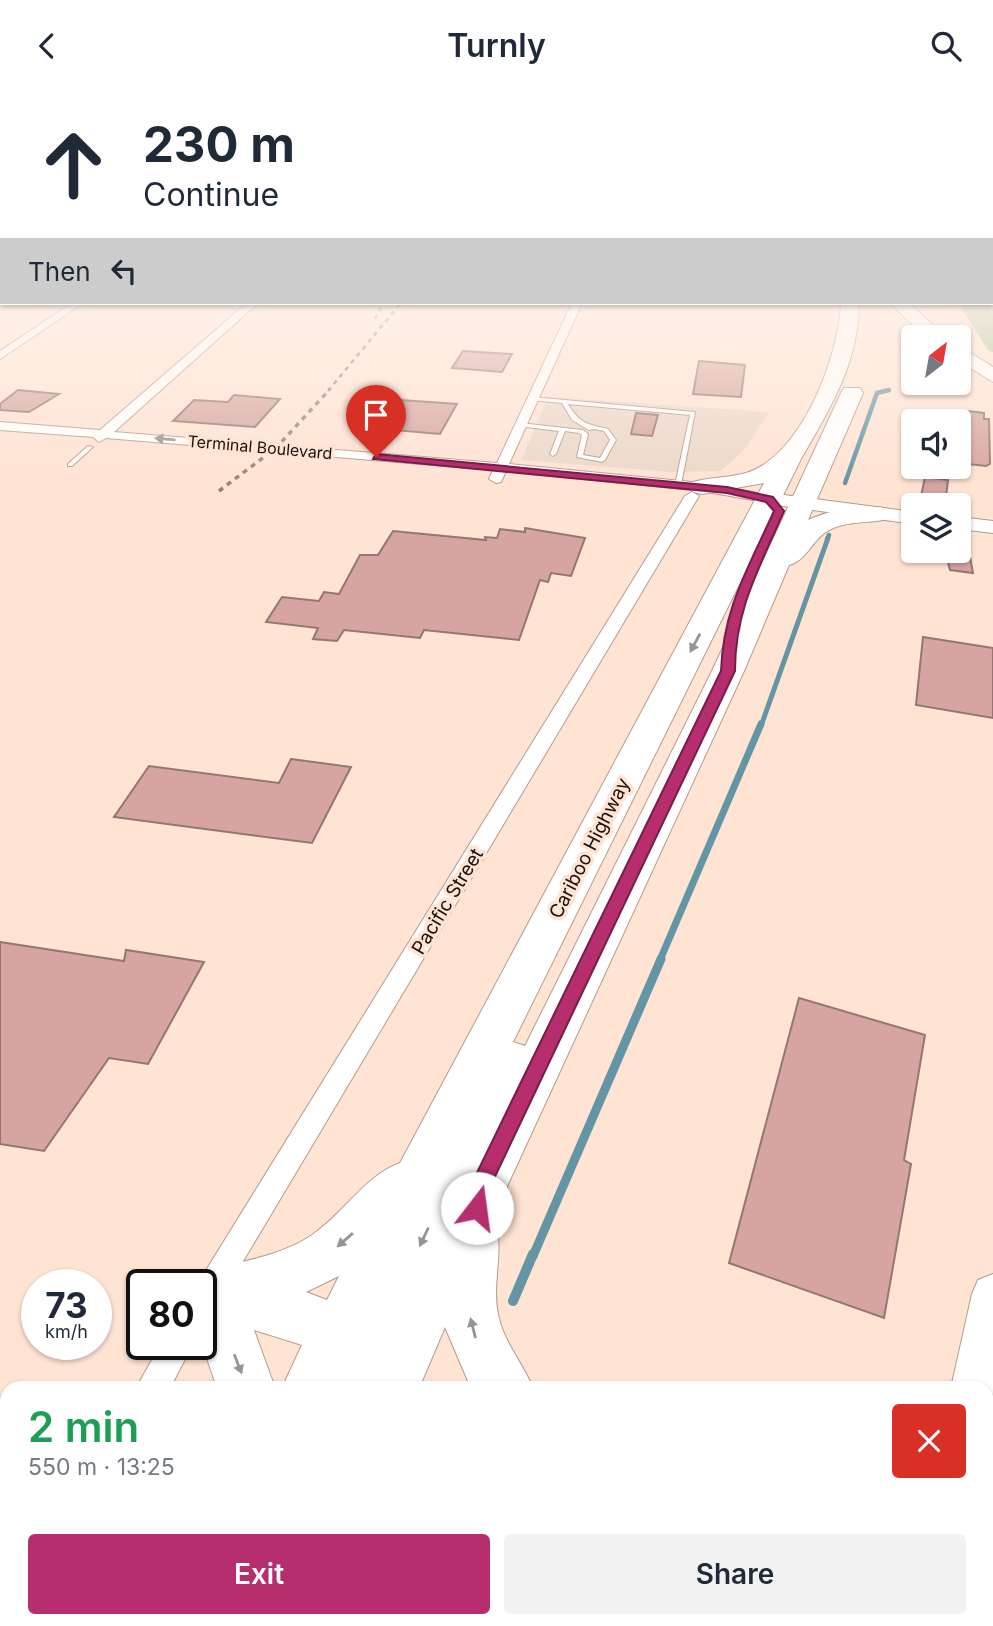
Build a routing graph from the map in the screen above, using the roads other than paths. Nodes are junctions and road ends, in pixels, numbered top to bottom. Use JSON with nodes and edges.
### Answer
{"nodes":[{"id":1,"x":18,"y":344,"type":"edge"},
{"id":2,"x":207,"y":344,"type":"edge"},
{"id":3,"x":558,"y":344,"type":"edge"},
{"id":4,"x":844,"y":344,"type":"edge"},
{"id":5,"x":867,"y":344,"type":"edge"},
{"id":6,"x":867,"y":350,"type":"dead end"},
{"id":7,"x":0,"y":356,"type":"edge"},
{"id":8,"x":971,"y":360,"type":"edge"},
{"id":9,"x":860,"y":374,"type":"dead end"},
{"id":10,"x":993,"y":376,"type":"edge"},
{"id":11,"x":831,"y":387,"type":"junction"},
{"id":12,"x":532,"y":399,"type":"junction"},
{"id":13,"x":564,"y":402,"type":"junction"},
{"id":14,"x":520,"y":425,"type":"junction"},
{"id":15,"x":0,"y":426,"type":"edge"},
{"id":16,"x":562,"y":429,"type":"junction"},
{"id":17,"x":104,"y":434,"type":"junction"},
{"id":18,"x":0,"y":440,"type":"edge"},
{"id":19,"x":90,"y":447,"type":"junction"},
{"id":20,"x":553,"y":454,"type":"dead end"},
{"id":21,"x":789,"y":459,"type":"junction"},
{"id":22,"x":70,"y":465,"type":"dead end"},
{"id":23,"x":501,"y":467,"type":"junction"},
{"id":24,"x":820,"y":468,"type":"junction"},
{"id":25,"x":495,"y":481,"type":"junction"},
{"id":26,"x":694,"y":491,"type":"junction"},
{"id":27,"x":769,"y":499,"type":"junction"},
{"id":28,"x":804,"y":504,"type":"junction"},
{"id":29,"x":879,"y":514,"type":"junction"},
{"id":30,"x":901,"y":517,"type":"edge"},
{"id":31,"x":971,"y":524,"type":"edge"},
{"id":32,"x":993,"y":527,"type":"edge"},
{"id":33,"x":750,"y":539,"type":"junction"},
{"id":34,"x":764,"y":593,"type":"junction"},
{"id":35,"x":728,"y":671,"type":"junction"},
{"id":36,"x":536,"y":950,"type":"junction"},
{"id":37,"x":429,"y":1159,"type":"junction"},
{"id":38,"x":480,"y":1187,"type":"junction"},
{"id":39,"x":217,"y":1280,"type":"edge"},
{"id":40,"x":993,"y":1294,"type":"edge"},
{"id":41,"x":217,"y":1297,"type":"edge"},
{"id":42,"x":217,"y":1301,"type":"edge"},
{"id":43,"x":217,"y":1319,"type":"edge"},
{"id":44,"x":169,"y":1360,"type":"edge"},
{"id":45,"x":340,"y":1363,"type":"edge"},
{"id":46,"x":156,"y":1381,"type":"edge"},
{"id":47,"x":244,"y":1381,"type":"edge"},
{"id":48,"x":319,"y":1381,"type":"edge"},
{"id":49,"x":402,"y":1381,"type":"edge"},
{"id":50,"x":403,"y":1381,"type":"edge"},
{"id":51,"x":499,"y":1381,"type":"edge"},
{"id":52,"x":975,"y":1381,"type":"edge"}],
"edges":[{"from":1,"to":7,"type":"street"},
{"from":2,"to":17,"type":"street"},
{"from":3,"to":12,"type":"street"},
{"from":4,"to":11,"type":"highway","name":"Cariboo Highway"},
{"from":5,"to":6,"type":"highway"},
{"from":8,"to":10,"type":"highway"},
{"from":9,"to":24,"type":"highway"},
{"from":11,"to":21,"type":"highway","name":"Cariboo Highway"},
{"from":11,"to":28,"type":"highway"},
{"from":12,"to":13,"type":"lane"},
{"from":12,"to":14,"type":"street"},
{"from":13,"to":16,"type":"lane"},
{"from":13,"to":26,"type":"lane"},
{"from":14,"to":16,"type":"lane"},
{"from":14,"to":23,"type":"street"},
{"from":15,"to":17,"type":"street","name":"Terminal Boulevard"},
{"from":16,"to":20,"type":"lane"},
{"from":17,"to":19,"type":"street"},
{"from":23,"to":17,"type":"street","name":"Terminal Boulevard","one_way":true},
{"from":18,"to":19,"type":"street","name":"Terminal Boulevard"},
{"from":19,"to":22,"type":"lane"},
{"from":19,"to":25,"type":"street","name":"Terminal Boulevard"},
{"from":21,"to":26,"type":"highway"},
{"from":21,"to":27,"type":"highway","name":"Cariboo Highway"},
{"from":23,"to":25,"type":"street"},
{"from":23,"to":26,"type":"street","name":"Terminal Boulevard"},
{"from":24,"to":28,"type":"highway"},
{"from":24,"to":29,"type":"highway"},
{"from":25,"to":26,"type":"street","name":"Terminal Boulevard"},
{"from":26,"to":27,"type":"street","name":"Terminal Boulevard"},
{"from":26,"to":33,"type":"highway"},
{"from":26,"to":39,"type":"street","name":"Pacific Street"},
{"from":27,"to":28,"type":"street","name":"Terminal Boulevard"},
{"from":27,"to":33,"type":"highway","name":"Cariboo Highway"},
{"from":27,"to":35,"type":"highway"},
{"from":28,"to":29,"type":"street","name":"Terminal Boulevard"},
{"from":28,"to":34,"type":"highway"},
{"from":29,"to":30,"type":"street","name":"Terminal Boulevard"},
{"from":29,"to":34,"type":"highway"},
{"from":31,"to":32,"type":"street"},
{"from":33,"to":36,"type":"highway","name":"Cariboo Highway","one_way":true},
{"from":34,"to":35,"type":"highway"},
{"from":35,"to":38,"type":"highway"},
{"from":36,"to":37,"type":"highway","name":"Cariboo Highway"},
{"from":36,"to":49,"type":"highway","one_way":true},
{"from":37,"to":41,"type":"highway","one_way":true},
{"from":37,"to":45,"type":"highway","name":"Cariboo Highway"},
{"from":38,"to":50,"type":"highway"},
{"from":51,"to":38,"type":"highway","one_way":true},
{"from":40,"to":52,"type":"street"},
{"from":42,"to":45,"type":"highway"},
{"from":43,"to":47,"type":"highway","one_way":true},
{"from":44,"to":46,"type":"street"},
{"from":45,"to":48,"type":"highway","name":"Cariboo Highway"}]}
